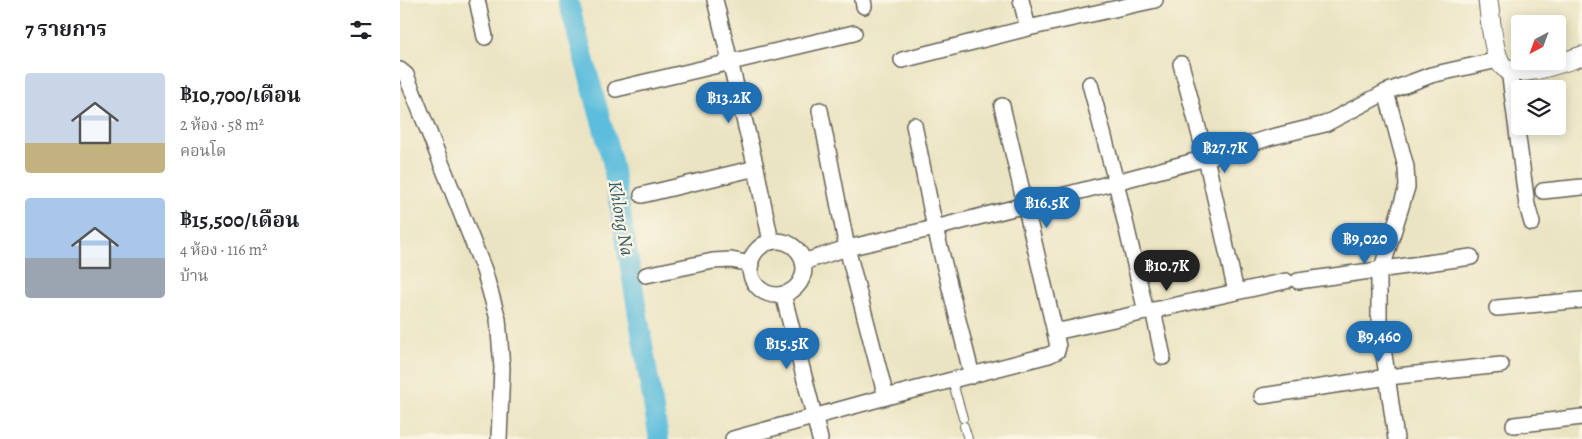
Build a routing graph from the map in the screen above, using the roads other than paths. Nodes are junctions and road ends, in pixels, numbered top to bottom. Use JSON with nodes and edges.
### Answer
{"nodes":[{"id":1,"x":477,"y":0,"type":"edge"},
{"id":2,"x":715,"y":0,"type":"edge"},
{"id":3,"x":1021,"y":0,"type":"edge"},
{"id":4,"x":1155,"y":0,"type":"edge"},
{"id":5,"x":1488,"y":0,"type":"edge"},
{"id":6,"x":1028,"y":28,"type":"junction"},
{"id":7,"x":854,"y":33,"type":"dead end"},
{"id":8,"x":485,"y":37,"type":"dead end"},
{"id":9,"x":1582,"y":56,"type":"edge"},
{"id":10,"x":902,"y":60,"type":"dead end"},
{"id":11,"x":730,"y":62,"type":"junction"},
{"id":12,"x":1182,"y":64,"type":"dead end"},
{"id":13,"x":1504,"y":65,"type":"junction"},
{"id":14,"x":400,"y":70,"type":"edge"},
{"id":15,"x":1090,"y":84,"type":"dead end"},
{"id":16,"x":616,"y":89,"type":"dead end"},
{"id":17,"x":1386,"y":92,"type":"junction"},
{"id":18,"x":1002,"y":106,"type":"dead end"},
{"id":19,"x":820,"y":110,"type":"dead end"},
{"id":20,"x":914,"y":125,"type":"dead end"},
{"id":21,"x":1206,"y":158,"type":"junction"},
{"id":22,"x":756,"y":168,"type":"junction"},
{"id":23,"x":1116,"y":182,"type":"junction"},
{"id":24,"x":1582,"y":187,"type":"edge"},
{"id":25,"x":1543,"y":191,"type":"dead end"},
{"id":26,"x":642,"y":195,"type":"dead end"},
{"id":27,"x":1026,"y":205,"type":"junction"},
{"id":28,"x":1532,"y":223,"type":"dead end"},
{"id":29,"x":935,"y":228,"type":"junction"},
{"id":30,"x":771,"y":242,"type":"junction"},
{"id":31,"x":847,"y":248,"type":"junction"},
{"id":32,"x":1471,"y":257,"type":"dead end"},
{"id":33,"x":803,"y":262,"type":"junction"},
{"id":34,"x":750,"y":264,"type":"junction"},
{"id":35,"x":1379,"y":270,"type":"junction"},
{"id":36,"x":646,"y":275,"type":"dead end"},
{"id":37,"x":1236,"y":292,"type":"junction"},
{"id":38,"x":783,"y":294,"type":"junction"},
{"id":39,"x":1582,"y":300,"type":"edge"},
{"id":40,"x":1496,"y":308,"type":"dead end"},
{"id":41,"x":1150,"y":311,"type":"junction"},
{"id":42,"x":1055,"y":332,"type":"junction"},
{"id":43,"x":1163,"y":357,"type":"dead end"},
{"id":44,"x":1501,"y":365,"type":"dead end"},
{"id":45,"x":972,"y":376,"type":"junction"},
{"id":46,"x":1388,"y":377,"type":"junction"},
{"id":47,"x":952,"y":380,"type":"junction"},
{"id":48,"x":1262,"y":396,"type":"dead end"},
{"id":49,"x":886,"y":397,"type":"junction"},
{"id":50,"x":814,"y":417,"type":"junction"},
{"id":51,"x":1582,"y":417,"type":"edge"},
{"id":52,"x":1514,"y":425,"type":"dead end"},
{"id":53,"x":499,"y":439,"type":"edge"},
{"id":54,"x":733,"y":439,"type":"edge"},
{"id":55,"x":820,"y":439,"type":"edge"},
{"id":56,"x":968,"y":439,"type":"edge"},
{"id":57,"x":1396,"y":439,"type":"edge"}],
"edges":[{"from":1,"to":8,"type":"street"},
{"from":2,"to":11,"type":"street"},
{"from":3,"to":6,"type":"street"},
{"from":4,"to":6,"type":"street"},
{"from":5,"to":13,"type":"street"},
{"from":6,"to":10,"type":"street"},
{"from":7,"to":11,"type":"street"},
{"from":9,"to":13,"type":"street"},
{"from":11,"to":16,"type":"street"},
{"from":11,"to":22,"type":"street"},
{"from":12,"to":21,"type":"street"},
{"from":13,"to":17,"type":"street"},
{"from":13,"to":28,"type":"street"},
{"from":14,"to":53,"type":"street"},
{"from":15,"to":23,"type":"street"},
{"from":17,"to":21,"type":"street"},
{"from":17,"to":35,"type":"street"},
{"from":18,"to":27,"type":"street"},
{"from":19,"to":31,"type":"street"},
{"from":20,"to":29,"type":"street"},
{"from":21,"to":23,"type":"street"},
{"from":21,"to":37,"type":"street"},
{"from":22,"to":26,"type":"street"},
{"from":22,"to":30,"type":"street"},
{"from":23,"to":27,"type":"street"},
{"from":23,"to":41,"type":"street"},
{"from":24,"to":25,"type":"street"},
{"from":27,"to":29,"type":"street"},
{"from":27,"to":42,"type":"street"},
{"from":29,"to":31,"type":"street"},
{"from":29,"to":45,"type":"street"},
{"from":30,"to":33,"type":"street"},
{"from":30,"to":34,"type":"street"},
{"from":31,"to":33,"type":"street"},
{"from":31,"to":49,"type":"street"},
{"from":32,"to":35,"type":"street"},
{"from":33,"to":38,"type":"street"},
{"from":34,"to":36,"type":"street"},
{"from":34,"to":38,"type":"street"},
{"from":35,"to":37,"type":"street"},
{"from":35,"to":46,"type":"street"},
{"from":37,"to":41,"type":"street"},
{"from":38,"to":50,"type":"street"},
{"from":39,"to":40,"type":"street"},
{"from":41,"to":42,"type":"street"},
{"from":41,"to":43,"type":"street"},
{"from":42,"to":45,"type":"street"},
{"from":44,"to":46,"type":"street"},
{"from":45,"to":47,"type":"street"},
{"from":46,"to":48,"type":"street"},
{"from":46,"to":57,"type":"street"},
{"from":47,"to":49,"type":"street"},
{"from":47,"to":56,"type":"lane"},
{"from":49,"to":50,"type":"street"},
{"from":50,"to":54,"type":"street"},
{"from":50,"to":55,"type":"street"},
{"from":51,"to":52,"type":"street"}]}
